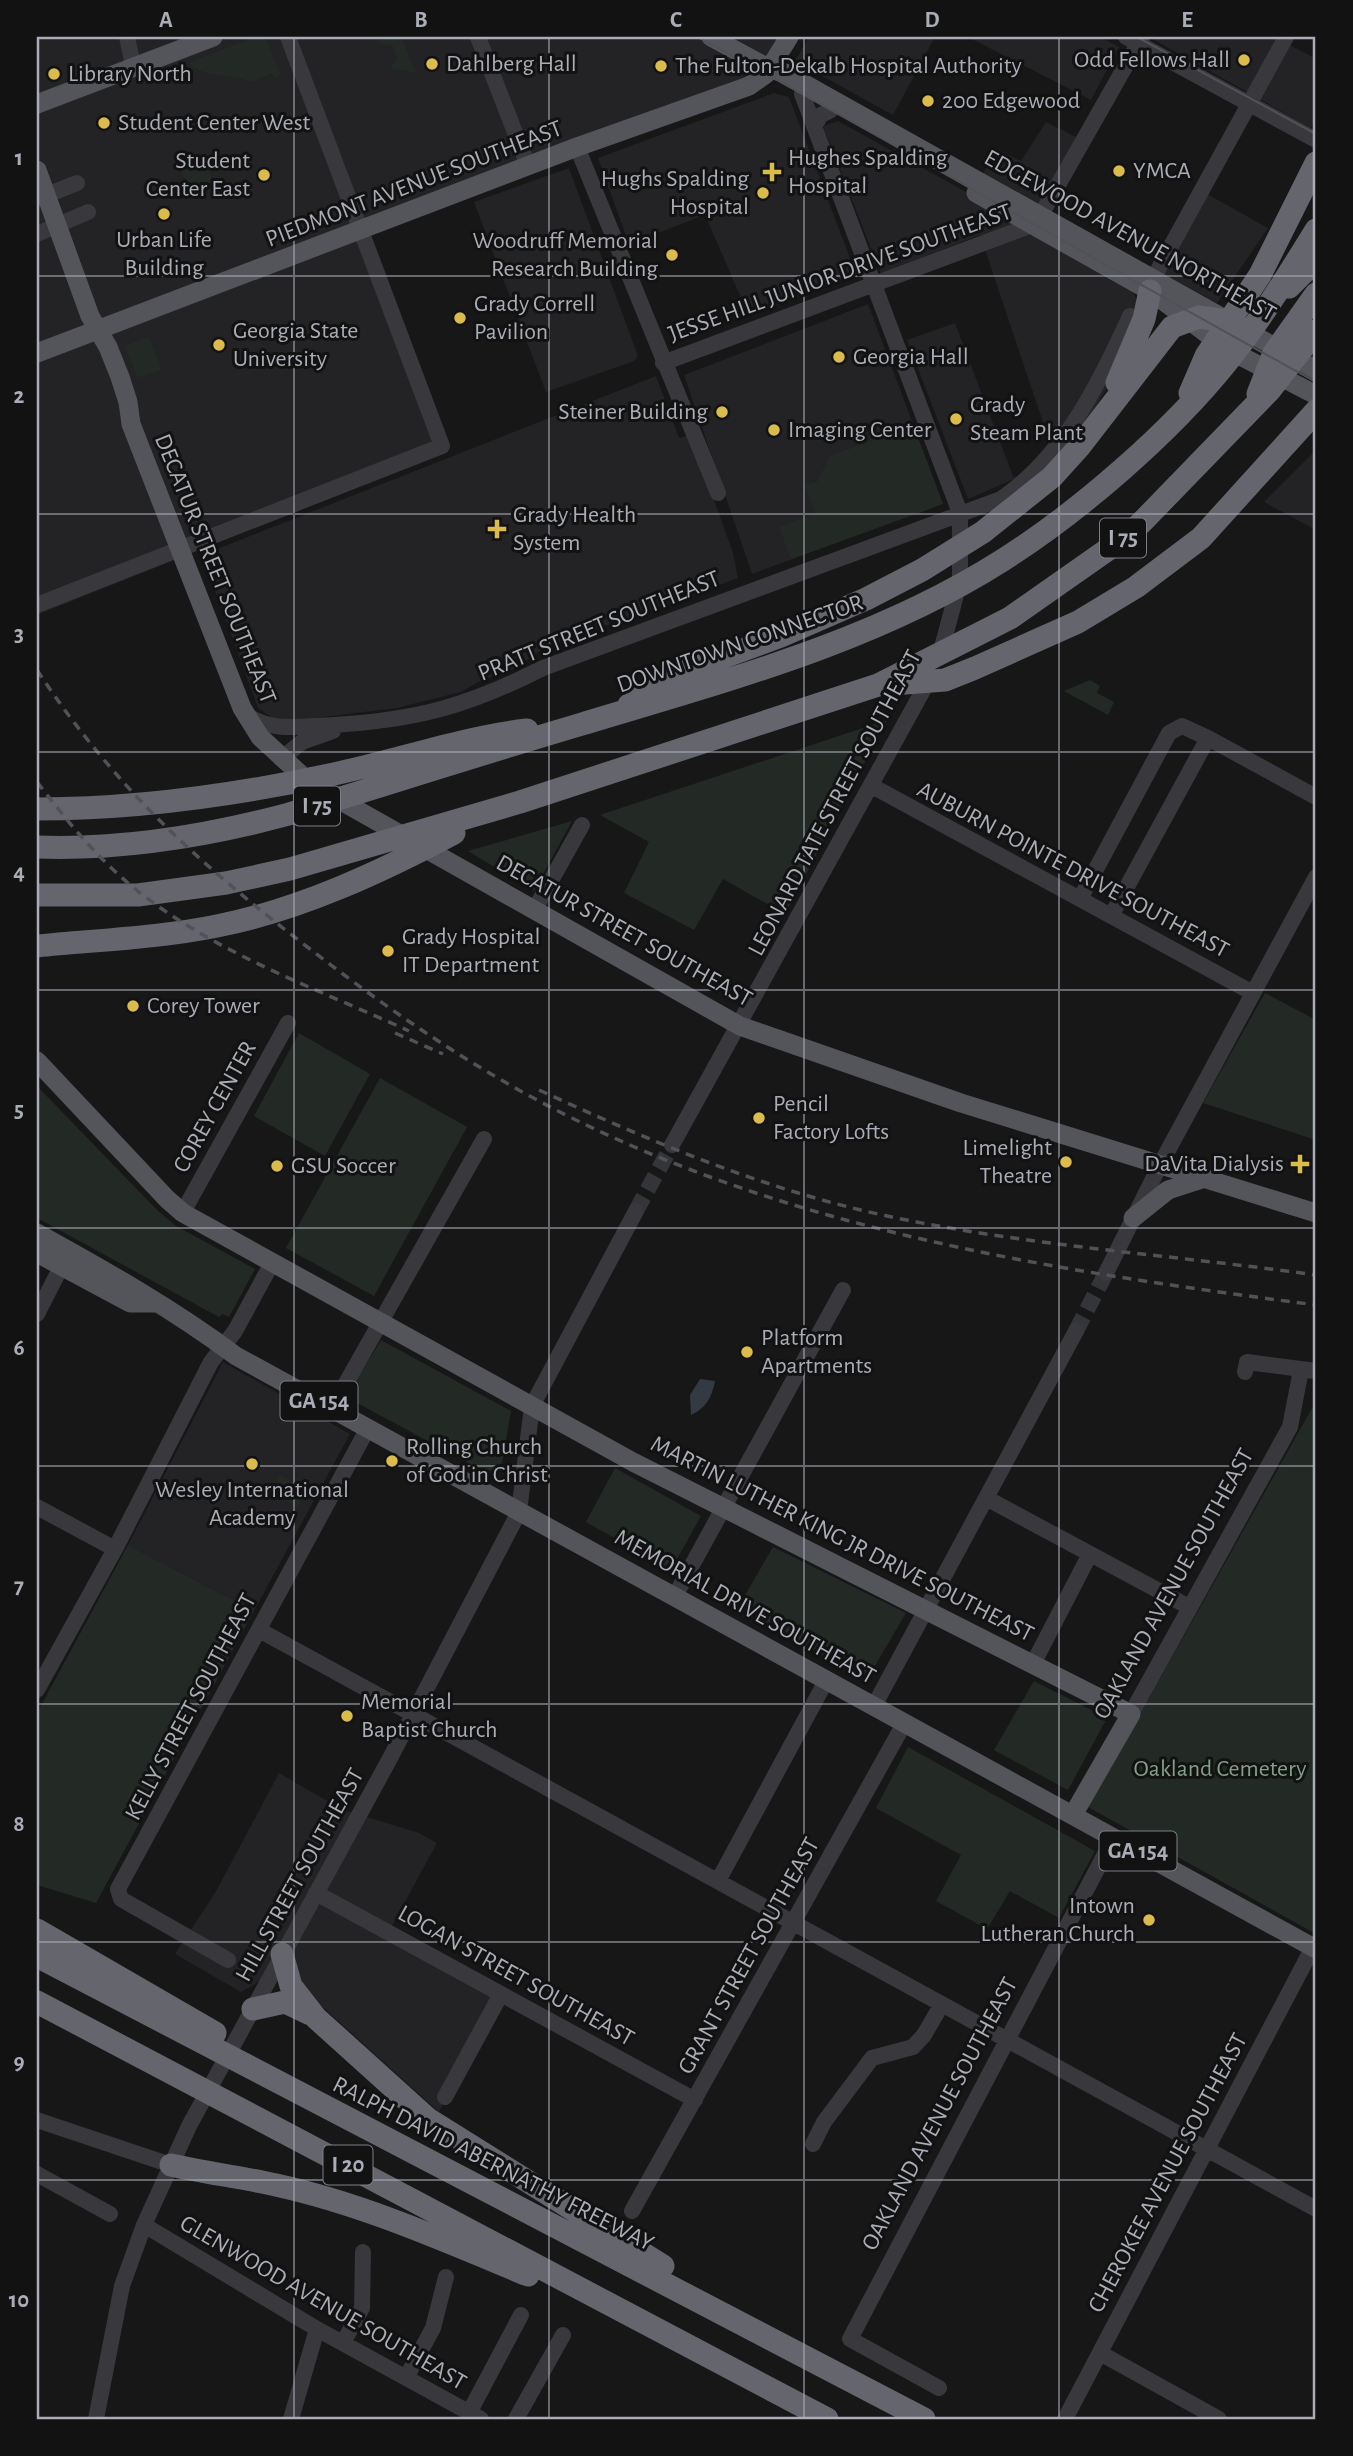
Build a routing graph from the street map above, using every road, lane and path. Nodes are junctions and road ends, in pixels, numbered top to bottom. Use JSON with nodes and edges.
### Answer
{"nodes":[{"id":1,"x":127,"y":37,"type":"edge"},
{"id":2,"x":213,"y":37,"type":"edge"},
{"id":3,"x":288,"y":37,"type":"edge"},
{"id":4,"x":478,"y":37,"type":"edge"},
{"id":5,"x":711,"y":37,"type":"edge"},
{"id":6,"x":789,"y":37,"type":"edge"},
{"id":7,"x":1286,"y":37,"type":"edge"},
{"id":8,"x":1136,"y":39,"type":"edge"},
{"id":9,"x":133,"y":65,"type":"dead end"},
{"id":10,"x":770,"y":69,"type":"junction"},
{"id":11,"x":802,"y":94,"type":"junction"},
{"id":12,"x":1249,"y":103,"type":"junction"},
{"id":13,"x":37,"y":104,"type":"edge"},
{"id":14,"x":831,"y":110,"type":"junction"},
{"id":15,"x":815,"y":125,"type":"junction"},
{"id":16,"x":1316,"y":140,"type":"edge"},
{"id":17,"x":577,"y":147,"type":"junction"},
{"id":18,"x":1316,"y":163,"type":"edge"},
{"id":19,"x":528,"y":166,"type":"junction"},
{"id":20,"x":37,"y":170,"type":"edge"},
{"id":21,"x":77,"y":183,"type":"dead end"},
{"id":22,"x":37,"y":199,"type":"edge"},
{"id":23,"x":88,"y":212,"type":"dead end"},
{"id":24,"x":1036,"y":220,"type":"junction"},
{"id":25,"x":1316,"y":230,"type":"edge"},
{"id":26,"x":362,"y":231,"type":"junction"},
{"id":27,"x":37,"y":234,"type":"edge"},
{"id":28,"x":1316,"y":260,"type":"edge"},
{"id":29,"x":1153,"y":284,"type":"junction"},
{"id":30,"x":875,"y":285,"type":"junction"},
{"id":31,"x":1316,"y":294,"type":"edge"},
{"id":32,"x":1271,"y":303,"type":"junction"},
{"id":33,"x":1130,"y":317,"type":"dead end"},
{"id":34,"x":1187,"y":319,"type":"junction"},
{"id":35,"x":1235,"y":322,"type":"junction"},
{"id":36,"x":97,"y":331,"type":"junction"},
{"id":37,"x":1316,"y":331,"type":"edge"},
{"id":38,"x":37,"y":353,"type":"edge"},
{"id":39,"x":1215,"y":360,"type":"junction"},
{"id":40,"x":663,"y":363,"type":"junction"},
{"id":41,"x":1316,"y":370,"type":"edge"},
{"id":42,"x":1262,"y":394,"type":"junction"},
{"id":43,"x":1316,"y":396,"type":"edge"},
{"id":44,"x":1316,"y":411,"type":"edge"},
{"id":45,"x":1096,"y":424,"type":"junction"},
{"id":46,"x":719,"y":494,"type":"dead end"},
{"id":47,"x":960,"y":513,"type":"junction"},
{"id":48,"x":180,"y":550,"type":"junction"},
{"id":49,"x":37,"y":605,"type":"edge"},
{"id":50,"x":908,"y":676,"type":"junction"},
{"id":51,"x":618,"y":714,"type":"junction"},
{"id":52,"x":246,"y":715,"type":"junction"},
{"id":53,"x":352,"y":724,"type":"junction"},
{"id":54,"x":582,"y":724,"type":"junction"},
{"id":55,"x":1208,"y":738,"type":"junction"},
{"id":56,"x":287,"y":764,"type":"junction"},
{"id":57,"x":872,"y":786,"type":"junction"},
{"id":58,"x":1316,"y":797,"type":"edge"},
{"id":59,"x":520,"y":802,"type":"junction"},
{"id":60,"x":37,"y":809,"type":"edge"},
{"id":61,"x":582,"y":825,"type":"dead end"},
{"id":62,"x":39,"y":847,"type":"edge"},
{"id":63,"x":1316,"y":877,"type":"edge"},
{"id":64,"x":37,"y":895,"type":"edge"},
{"id":65,"x":107,"y":897,"type":"junction"},
{"id":66,"x":1080,"y":899,"type":"junction"},
{"id":67,"x":37,"y":904,"type":"edge"},
{"id":68,"x":535,"y":909,"type":"junction"},
{"id":69,"x":1111,"y":916,"type":"junction"},
{"id":70,"x":64,"y":944,"type":"junction"},
{"id":71,"x":37,"y":946,"type":"edge"},
{"id":72,"x":37,"y":958,"type":"edge"},
{"id":73,"x":1253,"y":993,"type":"junction"},
{"id":74,"x":288,"y":1023,"type":"dead end"},
{"id":75,"x":740,"y":1026,"type":"junction"},
{"id":76,"x":37,"y":1061,"type":"edge"},
{"id":77,"x":484,"y":1139,"type":"dead end"},
{"id":78,"x":672,"y":1145,"type":"tunnel mouth"},
{"id":79,"x":1160,"y":1165,"type":"junction"},
{"id":80,"x":1205,"y":1178,"type":"junction"},
{"id":81,"x":636,"y":1211,"type":"tunnel mouth"},
{"id":82,"x":183,"y":1212,"type":"junction"},
{"id":83,"x":1316,"y":1213,"type":"edge"},
{"id":84,"x":1133,"y":1217,"type":"junction"},
{"id":85,"x":37,"y":1233,"type":"edge"},
{"id":86,"x":37,"y":1253,"type":"edge"},
{"id":87,"x":272,"y":1263,"type":"junction"},
{"id":88,"x":61,"y":1267,"type":"junction"},
{"id":89,"x":1105,"y":1273,"type":"tunnel mouth"},
{"id":90,"x":843,"y":1290,"type":"dead end"},
{"id":91,"x":153,"y":1303,"type":"junction"},
{"id":92,"x":37,"y":1314,"type":"edge"},
{"id":93,"x":381,"y":1322,"type":"junction"},
{"id":94,"x":1076,"y":1331,"type":"tunnel mouth"},
{"id":95,"x":223,"y":1346,"type":"junction"},
{"id":96,"x":1308,"y":1371,"type":"edge"},
{"id":97,"x":1245,"y":1372,"type":"dead end"},
{"id":98,"x":532,"y":1406,"type":"junction"},
{"id":99,"x":332,"y":1408,"type":"junction"},
{"id":100,"x":368,"y":1428,"type":"junction"},
{"id":101,"x":986,"y":1498,"type":"junction"},
{"id":102,"x":37,"y":1507,"type":"edge"},
{"id":103,"x":724,"y":1509,"type":"junction"},
{"id":104,"x":519,"y":1512,"type":"junction"},
{"id":105,"x":114,"y":1549,"type":"junction"},
{"id":106,"x":1090,"y":1554,"type":"junction"},
{"id":107,"x":674,"y":1596,"type":"junction"},
{"id":108,"x":1189,"y":1607,"type":"junction"},
{"id":109,"x":926,"y":1609,"type":"junction"},
{"id":110,"x":259,"y":1630,"type":"junction"},
{"id":111,"x":1034,"y":1662,"type":"junction"},
{"id":112,"x":827,"y":1679,"type":"junction"},
{"id":113,"x":37,"y":1690,"type":"edge"},
{"id":114,"x":874,"y":1706,"type":"junction"},
{"id":115,"x":413,"y":1714,"type":"junction"},
{"id":116,"x":1131,"y":1714,"type":"junction"},
{"id":117,"x":905,"y":1722,"type":"junction"},
{"id":118,"x":1073,"y":1815,"type":"junction"},
{"id":119,"x":1114,"y":1837,"type":"junction"},
{"id":120,"x":718,"y":1881,"type":"junction"},
{"id":121,"x":316,"y":1893,"type":"junction"},
{"id":122,"x":793,"y":1923,"type":"junction"},
{"id":123,"x":37,"y":1930,"type":"edge"},
{"id":124,"x":1315,"y":1948,"type":"edge"},
{"id":125,"x":282,"y":1954,"type":"junction"},
{"id":126,"x":37,"y":1956,"type":"edge"},
{"id":127,"x":228,"y":1960,"type":"dead end"},
{"id":128,"x":501,"y":1994,"type":"junction"},
{"id":129,"x":37,"y":2002,"type":"edge"},
{"id":130,"x":942,"y":2004,"type":"junction"},
{"id":131,"x":251,"y":2012,"type":"junction"},
{"id":132,"x":316,"y":2018,"type":"junction"},
{"id":133,"x":1007,"y":2040,"type":"junction"},
{"id":134,"x":445,"y":2097,"type":"dead end"},
{"id":135,"x":695,"y":2100,"type":"junction"},
{"id":136,"x":37,"y":2120,"type":"edge"},
{"id":137,"x":813,"y":2144,"type":"dead end"},
{"id":138,"x":1205,"y":2148,"type":"junction"},
{"id":139,"x":171,"y":2165,"type":"junction"},
{"id":140,"x":37,"y":2174,"type":"edge"},
{"id":141,"x":456,"y":2174,"type":"junction"},
{"id":142,"x":1316,"y":2209,"type":"edge"},
{"id":143,"x":632,"y":2211,"type":"dead end"},
{"id":144,"x":110,"y":2214,"type":"dead end"},
{"id":145,"x":144,"y":2225,"type":"junction"},
{"id":146,"x":363,"y":2252,"type":"dead end"},
{"id":147,"x":446,"y":2277,"type":"dead end"},
{"id":148,"x":522,"y":2315,"type":"dead end"},
{"id":149,"x":317,"y":2329,"type":"junction"},
{"id":150,"x":659,"y":2330,"type":"junction"},
{"id":151,"x":563,"y":2335,"type":"dead end"},
{"id":152,"x":343,"y":2343,"type":"junction"},
{"id":153,"x":1100,"y":2353,"type":"junction"},
{"id":154,"x":839,"y":2374,"type":"junction"},
{"id":155,"x":406,"y":2378,"type":"junction"},
{"id":156,"x":939,"y":2388,"type":"dead end"},
{"id":157,"x":475,"y":2416,"type":"edge"},
{"id":158,"x":96,"y":2419,"type":"edge"},
{"id":159,"x":291,"y":2419,"type":"edge"},
{"id":160,"x":516,"y":2419,"type":"edge"},
{"id":161,"x":827,"y":2419,"type":"edge"},
{"id":162,"x":924,"y":2419,"type":"edge"},
{"id":163,"x":1065,"y":2419,"type":"edge"},
{"id":164,"x":1219,"y":2419,"type":"edge"}],
"edges":[{"from":1,"to":9,"type":"street"},
{"from":2,"to":13,"type":"main road"},
{"from":3,"to":26,"type":"street"},
{"from":4,"to":19,"type":"street"},
{"from":5,"to":10,"type":"main road","name":"EDGEWOOD AVENUE NORTHEAST"},
{"from":6,"to":10,"type":"main road","name":"PIEDMONT AVENUE SOUTHEAST"},
{"from":7,"to":12,"type":"street"},
{"from":8,"to":12,"type":"street"},
{"from":8,"to":24,"type":"street"},
{"from":10,"to":11,"type":"main road","name":"EDGEWOOD AVENUE NORTHEAST"},
{"from":10,"to":17,"type":"main road","name":"PIEDMONT AVENUE SOUTHEAST"},
{"from":10,"to":24,"type":"main road","name":"EDGEWOOD AVENUE NORTHEAST"},
{"from":11,"to":14,"type":"main road","name":"EDGEWOOD AVENUE NORTHEAST"},
{"from":11,"to":15,"type":"street"},
{"from":12,"to":16,"type":"street"},
{"from":12,"to":29,"type":"street"},
{"from":14,"to":15,"type":"street"},
{"from":14,"to":24,"type":"main road","name":"EDGEWOOD AVENUE NORTHEAST"},
{"from":15,"to":30,"type":"street"},
{"from":17,"to":19,"type":"main road","name":"PIEDMONT AVENUE SOUTHEAST"},
{"from":17,"to":40,"type":"street"},
{"from":18,"to":39,"type":"highway"},
{"from":19,"to":26,"type":"main road","name":"PIEDMONT AVENUE SOUTHEAST"},
{"from":20,"to":36,"type":"main road","name":"DECATUR STREET SOUTHEAST"},
{"from":21,"to":22,"type":"street"},
{"from":23,"to":27,"type":"street"},
{"from":24,"to":29,"type":"main road","name":"EDGEWOOD AVENUE NORTHEAST"},
{"from":24,"to":30,"type":"street","name":"JESSE HILL JUNIOR DRIVE SOUTHEAST"},
{"from":25,"to":32,"type":"highway"},
{"from":26,"to":36,"type":"main road","name":"PIEDMONT AVENUE SOUTHEAST"},
{"from":26,"to":48,"type":"street"},
{"from":28,"to":32,"type":"highway"},
{"from":29,"to":34,"type":"main road","name":"EDGEWOOD AVENUE NORTHEAST"},
{"from":29,"to":35,"type":"main road","name":"EDGEWOOD AVENUE NORTHEAST"},
{"from":29,"to":45,"type":"highway"},
{"from":30,"to":40,"type":"street","name":"JESSE HILL JUNIOR DRIVE SOUTHEAST"},
{"from":30,"to":47,"type":"street"},
{"from":31,"to":42,"type":"highway"},
{"from":32,"to":39,"type":"highway"},
{"from":33,"to":47,"type":"street","name":"PRATT STREET SOUTHEAST"},
{"from":34,"to":35,"type":"highway"},
{"from":34,"to":43,"type":"main road","name":"EDGEWOOD AVENUE NORTHEAST"},
{"from":34,"to":45,"type":"highway"},
{"from":35,"to":41,"type":"main road","name":"EDGEWOOD AVENUE NORTHEAST"},
{"from":36,"to":38,"type":"main road","name":"PIEDMONT AVENUE SOUTHEAST"},
{"from":36,"to":48,"type":"main road","name":"DECATUR STREET SOUTHEAST"},
{"from":37,"to":42,"type":"highway","number":"I 75"},
{"from":39,"to":51,"type":"highway","name":"DOWNTOWN CONNECTOR","number":"I 75"},
{"from":40,"to":46,"type":"street"},
{"from":42,"to":50,"type":"highway","number":"I 75"},
{"from":44,"to":50,"type":"highway"},
{"from":45,"to":51,"type":"highway"},
{"from":47,"to":53,"type":"street","name":"PRATT STREET SOUTHEAST"},
{"from":47,"to":57,"type":"street","name":"LEONARD TATE STREET SOUTHEAST"},
{"from":48,"to":49,"type":"street"},
{"from":48,"to":52,"type":"main road","name":"DECATUR STREET SOUTHEAST"},
{"from":50,"to":59,"type":"highway","number":"I 75"},
{"from":51,"to":54,"type":"highway","name":"DOWNTOWN CONNECTOR","number":"I 75"},
{"from":52,"to":53,"type":"street","name":"PRATT STREET SOUTHEAST"},
{"from":52,"to":56,"type":"main road","name":"DECATUR STREET SOUTHEAST"},
{"from":53,"to":56,"type":"street"},
{"from":54,"to":60,"type":"highway"},
{"from":54,"to":62,"type":"highway","name":"DOWNTOWN CONNECTOR","number":"I 75"},
{"from":55,"to":58,"type":"street"},
{"from":55,"to":66,"type":"street"},
{"from":55,"to":69,"type":"street"},
{"from":56,"to":68,"type":"main road","name":"DECATUR STREET SOUTHEAST"},
{"from":57,"to":66,"type":"street","name":"AUBURN POINTE DRIVE SOUTHEAST"},
{"from":57,"to":75,"type":"street","name":"LEONARD TATE STREET SOUTHEAST"},
{"from":59,"to":65,"type":"highway","number":"I 75"},
{"from":59,"to":70,"type":"highway"},
{"from":61,"to":68,"type":"street"},
{"from":63,"to":73,"type":"street"},
{"from":64,"to":65,"type":"highway","number":"I 75"},
{"from":65,"to":67,"type":"highway"},
{"from":66,"to":69,"type":"street","name":"AUBURN POINTE DRIVE SOUTHEAST"},
{"from":68,"to":75,"type":"main road","name":"DECATUR STREET SOUTHEAST"},
{"from":69,"to":73,"type":"street","name":"AUBURN POINTE DRIVE SOUTHEAST"},
{"from":70,"to":71,"type":"highway"},
{"from":70,"to":72,"type":"highway"},
{"from":73,"to":79,"type":"street"},
{"from":74,"to":82,"type":"street","name":"COREY CENTER"},
{"from":75,"to":78,"type":"street"},
{"from":75,"to":79,"type":"main road","name":"DECATUR STREET SOUTHEAST"},
{"from":76,"to":82,"type":"main road","name":"MARTIN LUTHER KING JR DRIVE SOUTHEAST"},
{"from":77,"to":93,"type":"street"},
{"from":79,"to":80,"type":"main road","name":"DECATUR STREET SOUTHEAST"},
{"from":79,"to":84,"type":"street"},
{"from":80,"to":83,"type":"main road","name":"DECATUR STREET SOUTHEAST"},
{"from":80,"to":84,"type":"main road"},
{"from":81,"to":98,"type":"street","name":"HILL STREET SOUTHEAST"},
{"from":82,"to":87,"type":"main road","name":"MARTIN LUTHER KING JR DRIVE SOUTHEAST"},
{"from":84,"to":89,"type":"street"},
{"from":85,"to":91,"type":"main road","name":"MEMORIAL DRIVE SOUTHEAST","number":"GA 154"},
{"from":86,"to":88,"type":"main road","name":"MEMORIAL DRIVE SOUTHEAST","number":"GA 154"},
{"from":87,"to":93,"type":"main road","name":"MARTIN LUTHER KING JR DRIVE SOUTHEAST"},
{"from":87,"to":95,"type":"street"},
{"from":88,"to":91,"type":"main road","name":"MEMORIAL DRIVE SOUTHEAST","number":"GA 154"},
{"from":88,"to":92,"type":"street"},
{"from":90,"to":103,"type":"street"},
{"from":91,"to":95,"type":"main road","name":"MEMORIAL DRIVE SOUTHEAST","number":"GA 154"},
{"from":93,"to":98,"type":"main road","name":"MARTIN LUTHER KING JR DRIVE SOUTHEAST"},
{"from":93,"to":99,"type":"street"},
{"from":94,"to":101,"type":"street"},
{"from":95,"to":99,"type":"main road","name":"MEMORIAL DRIVE SOUTHEAST","number":"GA 154"},
{"from":95,"to":105,"type":"street"},
{"from":96,"to":97,"type":"street"},
{"from":96,"to":108,"type":"street","name":"OAKLAND AVENUE SOUTHEAST"},
{"from":98,"to":103,"type":"main road","name":"MARTIN LUTHER KING JR DRIVE SOUTHEAST"},
{"from":98,"to":104,"type":"street","name":"HILL STREET SOUTHEAST"},
{"from":99,"to":100,"type":"main road","name":"MEMORIAL DRIVE SOUTHEAST","number":"GA 154"},
{"from":100,"to":104,"type":"main road","name":"MEMORIAL DRIVE SOUTHEAST","number":"GA 154"},
{"from":100,"to":110,"type":"street","name":"KELLY STREET SOUTHEAST"},
{"from":101,"to":106,"type":"street"},
{"from":101,"to":109,"type":"street"},
{"from":102,"to":105,"type":"street"},
{"from":103,"to":107,"type":"street"},
{"from":103,"to":109,"type":"main road","name":"MARTIN LUTHER KING JR DRIVE SOUTHEAST"},
{"from":104,"to":107,"type":"main road","name":"MEMORIAL DRIVE SOUTHEAST","number":"GA 154"},
{"from":104,"to":115,"type":"street","name":"HILL STREET SOUTHEAST"},
{"from":105,"to":113,"type":"street"},
{"from":106,"to":108,"type":"street"},
{"from":106,"to":111,"type":"street"},
{"from":107,"to":112,"type":"main road","name":"MEMORIAL DRIVE SOUTHEAST","number":"GA 154"},
{"from":108,"to":116,"type":"street","name":"OAKLAND AVENUE SOUTHEAST"},
{"from":109,"to":111,"type":"main road","name":"MARTIN LUTHER KING JR DRIVE SOUTHEAST"},
{"from":109,"to":114,"type":"street"},
{"from":110,"to":115,"type":"street"},
{"from":110,"to":127,"type":"street","name":"KELLY STREET SOUTHEAST"},
{"from":111,"to":116,"type":"main road","name":"MARTIN LUTHER KING JR DRIVE SOUTHEAST"},
{"from":112,"to":114,"type":"main road","name":"MEMORIAL DRIVE SOUTHEAST","number":"GA 154"},
{"from":112,"to":120,"type":"street"},
{"from":114,"to":117,"type":"main road","name":"MEMORIAL DRIVE SOUTHEAST","number":"GA 154"},
{"from":115,"to":120,"type":"street"},
{"from":115,"to":121,"type":"street","name":"HILL STREET SOUTHEAST"},
{"from":116,"to":118,"type":"main road","name":"OAKLAND AVENUE SOUTHEAST"},
{"from":117,"to":118,"type":"main road","name":"MEMORIAL DRIVE SOUTHEAST","number":"GA 154"},
{"from":117,"to":122,"type":"street","name":"GRANT STREET SOUTHEAST"},
{"from":118,"to":119,"type":"main road","name":"MEMORIAL DRIVE SOUTHEAST","number":"GA 154"},
{"from":119,"to":124,"type":"main road","name":"MEMORIAL DRIVE SOUTHEAST","number":"GA 154"},
{"from":119,"to":133,"type":"street","name":"OAKLAND AVENUE SOUTHEAST"},
{"from":120,"to":122,"type":"street"},
{"from":121,"to":125,"type":"street","name":"HILL STREET SOUTHEAST"},
{"from":121,"to":128,"type":"street","name":"LOGAN STREET SOUTHEAST"},
{"from":122,"to":130,"type":"street"},
{"from":122,"to":135,"type":"street","name":"GRANT STREET SOUTHEAST"},
{"from":123,"to":141,"type":"highway"},
{"from":124,"to":138,"type":"street","name":"CHEROKEE AVENUE SOUTHEAST"},
{"from":125,"to":131,"type":"street","name":"HILL STREET SOUTHEAST"},
{"from":125,"to":132,"type":"highway"},
{"from":126,"to":141,"type":"highway","name":"RALPH DAVID ABERNATHY FREEWAY","number":"I 20"},
{"from":128,"to":134,"type":"street"},
{"from":128,"to":135,"type":"street","name":"LOGAN STREET SOUTHEAST"},
{"from":129,"to":150,"type":"highway","number":"I 20"},
{"from":130,"to":133,"type":"street"},
{"from":130,"to":137,"type":"street"},
{"from":131,"to":132,"type":"highway"},
{"from":131,"to":139,"type":"street","name":"HILL STREET SOUTHEAST"},
{"from":132,"to":154,"type":"highway"},
{"from":133,"to":138,"type":"street"},
{"from":133,"to":156,"type":"street","name":"OAKLAND AVENUE SOUTHEAST"},
{"from":135,"to":143,"type":"street","name":"GRANT STREET SOUTHEAST"},
{"from":136,"to":139,"type":"street"},
{"from":138,"to":142,"type":"street"},
{"from":138,"to":153,"type":"street","name":"CHEROKEE AVENUE SOUTHEAST"},
{"from":139,"to":145,"type":"street","name":"HILL STREET SOUTHEAST"},
{"from":139,"to":150,"type":"highway"},
{"from":140,"to":144,"type":"street"},
{"from":141,"to":154,"type":"highway","name":"RALPH DAVID ABERNATHY FREEWAY","number":"I 20"},
{"from":145,"to":149,"type":"street","name":"GLENWOOD AVENUE SOUTHEAST"},
{"from":145,"to":158,"type":"street","name":"HILL STREET SOUTHEAST"},
{"from":146,"to":152,"type":"street"},
{"from":147,"to":155,"type":"street"},
{"from":148,"to":157,"type":"street"},
{"from":149,"to":152,"type":"street","name":"GLENWOOD AVENUE SOUTHEAST"},
{"from":149,"to":159,"type":"street"},
{"from":150,"to":161,"type":"highway","number":"I 20"},
{"from":151,"to":160,"type":"street"},
{"from":152,"to":155,"type":"street","name":"GLENWOOD AVENUE SOUTHEAST"},
{"from":153,"to":163,"type":"street","name":"CHEROKEE AVENUE SOUTHEAST"},
{"from":153,"to":164,"type":"street"},
{"from":154,"to":162,"type":"highway","name":"RALPH DAVID ABERNATHY FREEWAY","number":"I 20"},
{"from":155,"to":157,"type":"street","name":"GLENWOOD AVENUE SOUTHEAST"}]}
